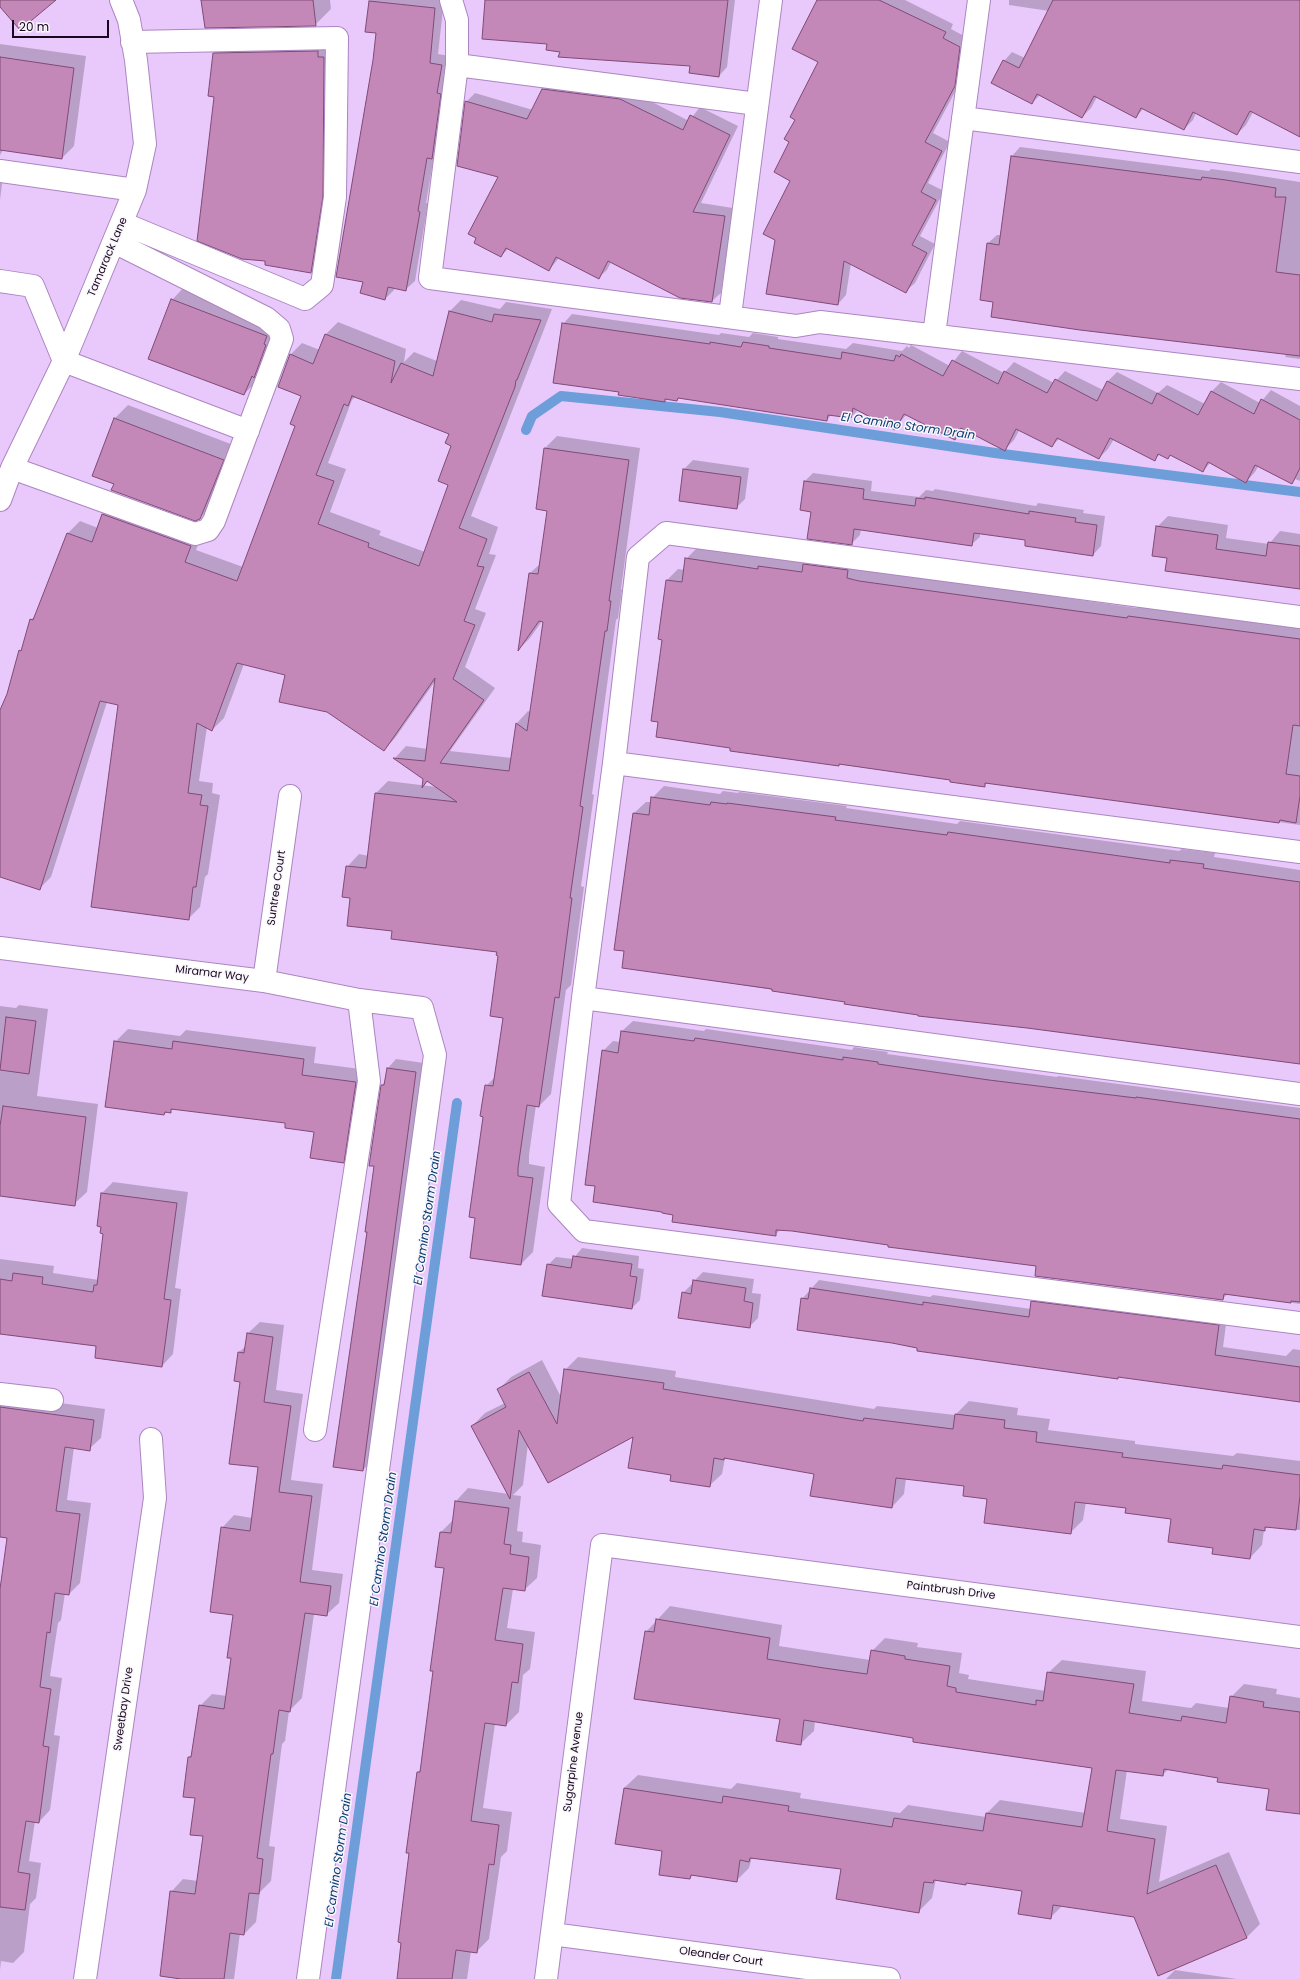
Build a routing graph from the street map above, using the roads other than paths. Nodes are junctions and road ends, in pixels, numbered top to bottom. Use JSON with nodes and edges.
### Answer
{"nodes":[{"id":1,"x":121,"y":0,"type":"edge"},
{"id":2,"x":451,"y":0,"type":"edge"},
{"id":3,"x":771,"y":0,"type":"edge"},
{"id":4,"x":979,"y":0,"type":"edge"},
{"id":5,"x":132,"y":42,"type":"junction"},
{"id":6,"x":457,"y":65,"type":"junction"},
{"id":7,"x":757,"y":104,"type":"junction"},
{"id":8,"x":963,"y":118,"type":"junction"},
{"id":9,"x":1300,"y":162,"type":"edge"},
{"id":10,"x":0,"y":171,"type":"edge"},
{"id":11,"x":135,"y":190,"type":"junction"},
{"id":12,"x":118,"y":233,"type":"junction"},
{"id":13,"x":0,"y":281,"type":"edge"},
{"id":14,"x":730,"y":316,"type":"junction"},
{"id":15,"x":934,"y":335,"type":"junction"},
{"id":16,"x":64,"y":361,"type":"junction"},
{"id":17,"x":1300,"y":379,"type":"edge"},
{"id":18,"x":248,"y":431,"type":"junction"},
{"id":19,"x":4,"y":485,"type":"edge"},
{"id":20,"x":1300,"y":617,"type":"edge"},
{"id":21,"x":614,"y":763,"type":"junction"},
{"id":22,"x":290,"y":796,"type":"dead end"},
{"id":23,"x":1300,"y":852,"type":"edge"},
{"id":24,"x":0,"y":948,"type":"edge"},
{"id":25,"x":264,"y":980,"type":"junction"},
{"id":26,"x":583,"y":998,"type":"junction"},
{"id":27,"x":359,"y":1000,"type":"junction"},
{"id":28,"x":1300,"y":1094,"type":"edge"},
{"id":29,"x":1300,"y":1323,"type":"edge"},
{"id":30,"x":0,"y":1394,"type":"edge"},
{"id":31,"x":52,"y":1400,"type":"dead end"},
{"id":32,"x":315,"y":1430,"type":"dead end"},
{"id":33,"x":151,"y":1439,"type":"dead end"},
{"id":34,"x":602,"y":1545,"type":"joint"},
{"id":35,"x":1300,"y":1637,"type":"edge"},
{"id":36,"x":552,"y":1934,"type":"junction"},
{"id":37,"x":85,"y":1979,"type":"edge"},
{"id":38,"x":308,"y":1979,"type":"edge"},
{"id":39,"x":546,"y":1979,"type":"edge"},
{"id":40,"x":890,"y":1979,"type":"edge"}],
"edges":[{"from":1,"to":5,"type":"street","name":"Tamarack Lane"},
{"from":2,"to":6,"type":"street"},
{"from":3,"to":7,"type":"street"},
{"from":4,"to":8,"type":"street"},
{"from":5,"to":11,"type":"street","name":"Tamarack Lane"},
{"from":5,"to":12,"type":"street"},
{"from":6,"to":7,"type":"street"},
{"from":6,"to":14,"type":"street"},
{"from":7,"to":14,"type":"street"},
{"from":8,"to":9,"type":"street"},
{"from":8,"to":15,"type":"street"},
{"from":10,"to":11,"type":"street"},
{"from":11,"to":12,"type":"street","name":"Tamarack Lane"},
{"from":12,"to":16,"type":"street","name":"Tamarack Lane"},
{"from":12,"to":18,"type":"street"},
{"from":13,"to":16,"type":"street"},
{"from":14,"to":15,"type":"street"},
{"from":15,"to":17,"type":"street"},
{"from":16,"to":18,"type":"street"},
{"from":16,"to":19,"type":"street","name":"Tamarack Lane"},
{"from":18,"to":19,"type":"street"},
{"from":20,"to":21,"type":"street"},
{"from":21,"to":23,"type":"street"},
{"from":21,"to":26,"type":"street"},
{"from":22,"to":25,"type":"street","name":"Suntree Court"},
{"from":24,"to":25,"type":"street","name":"Miramar Way"},
{"from":25,"to":27,"type":"street","name":"Miramar Way"},
{"from":26,"to":28,"type":"street"},
{"from":26,"to":29,"type":"street"},
{"from":27,"to":32,"type":"street"},
{"from":27,"to":38,"type":"street","name":"Miramar Way"},
{"from":30,"to":31,"type":"street"},
{"from":33,"to":37,"type":"street","name":"Sweetbay Drive"},
{"from":34,"to":35,"type":"street","name":"Paintbrush Drive"},
{"from":34,"to":36,"type":"street","name":"Sugarpine Avenue"},
{"from":36,"to":39,"type":"street","name":"Sugarpine Avenue"},
{"from":36,"to":40,"type":"street","name":"Oleander Court"}]}
